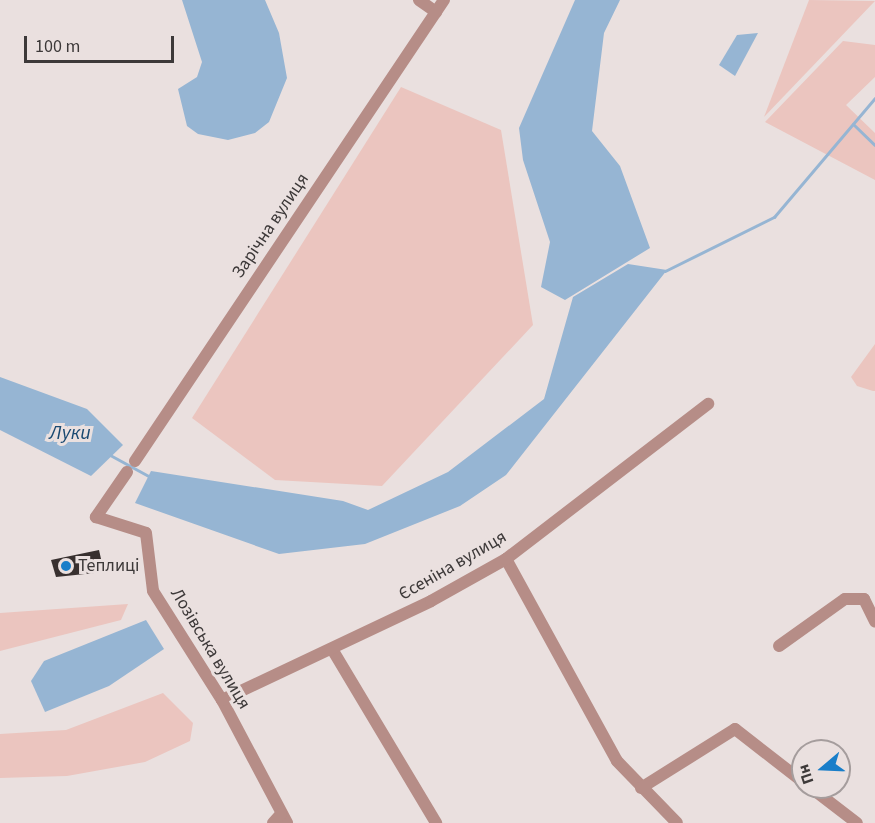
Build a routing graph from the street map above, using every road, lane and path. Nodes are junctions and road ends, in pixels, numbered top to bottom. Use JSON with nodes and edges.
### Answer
{"nodes":[{"id":1,"x":419,"y":0,"type":"edge"},
{"id":2,"x":444,"y":0,"type":"edge"},
{"id":3,"x":436,"y":12,"type":"junction"},
{"id":4,"x":708,"y":404,"type":"dead end"},
{"id":5,"x":135,"y":461,"type":"dead end"},
{"id":6,"x":127,"y":472,"type":"dead end"},
{"id":7,"x":506,"y":559,"type":"junction"},
{"id":8,"x":875,"y":622,"type":"edge"},
{"id":9,"x":779,"y":646,"type":"dead end"},
{"id":10,"x":332,"y":649,"type":"junction"},
{"id":11,"x":222,"y":700,"type":"junction"},
{"id":12,"x":791,"y":773,"type":"edge"},
{"id":13,"x":641,"y":788,"type":"junction"},
{"id":14,"x":825,"y":799,"type":"edge"},
{"id":15,"x":280,"y":820,"type":"edge"},
{"id":16,"x":436,"y":823,"type":"edge"},
{"id":17,"x":677,"y":823,"type":"edge"},
{"id":18,"x":856,"y":823,"type":"edge"}],
"edges":[{"from":1,"to":3,"type":"street"},
{"from":2,"to":3,"type":"street","name":"Зарічна вулиця"},
{"from":3,"to":5,"type":"street","name":"Зарічна вулиця"},
{"from":4,"to":7,"type":"street","name":"Єсеніна вулиця"},
{"from":6,"to":11,"type":"street","name":"Лозівська вулиця"},
{"from":7,"to":10,"type":"street","name":"Єсеніна вулиця"},
{"from":7,"to":13,"type":"street"},
{"from":8,"to":9,"type":"street"},
{"from":10,"to":11,"type":"street","name":"Єсеніна вулиця"},
{"from":10,"to":16,"type":"street"},
{"from":11,"to":15,"type":"street","name":"Лозівська вулиця"},
{"from":12,"to":13,"type":"street"},
{"from":13,"to":17,"type":"street"},
{"from":14,"to":18,"type":"street"}]}
